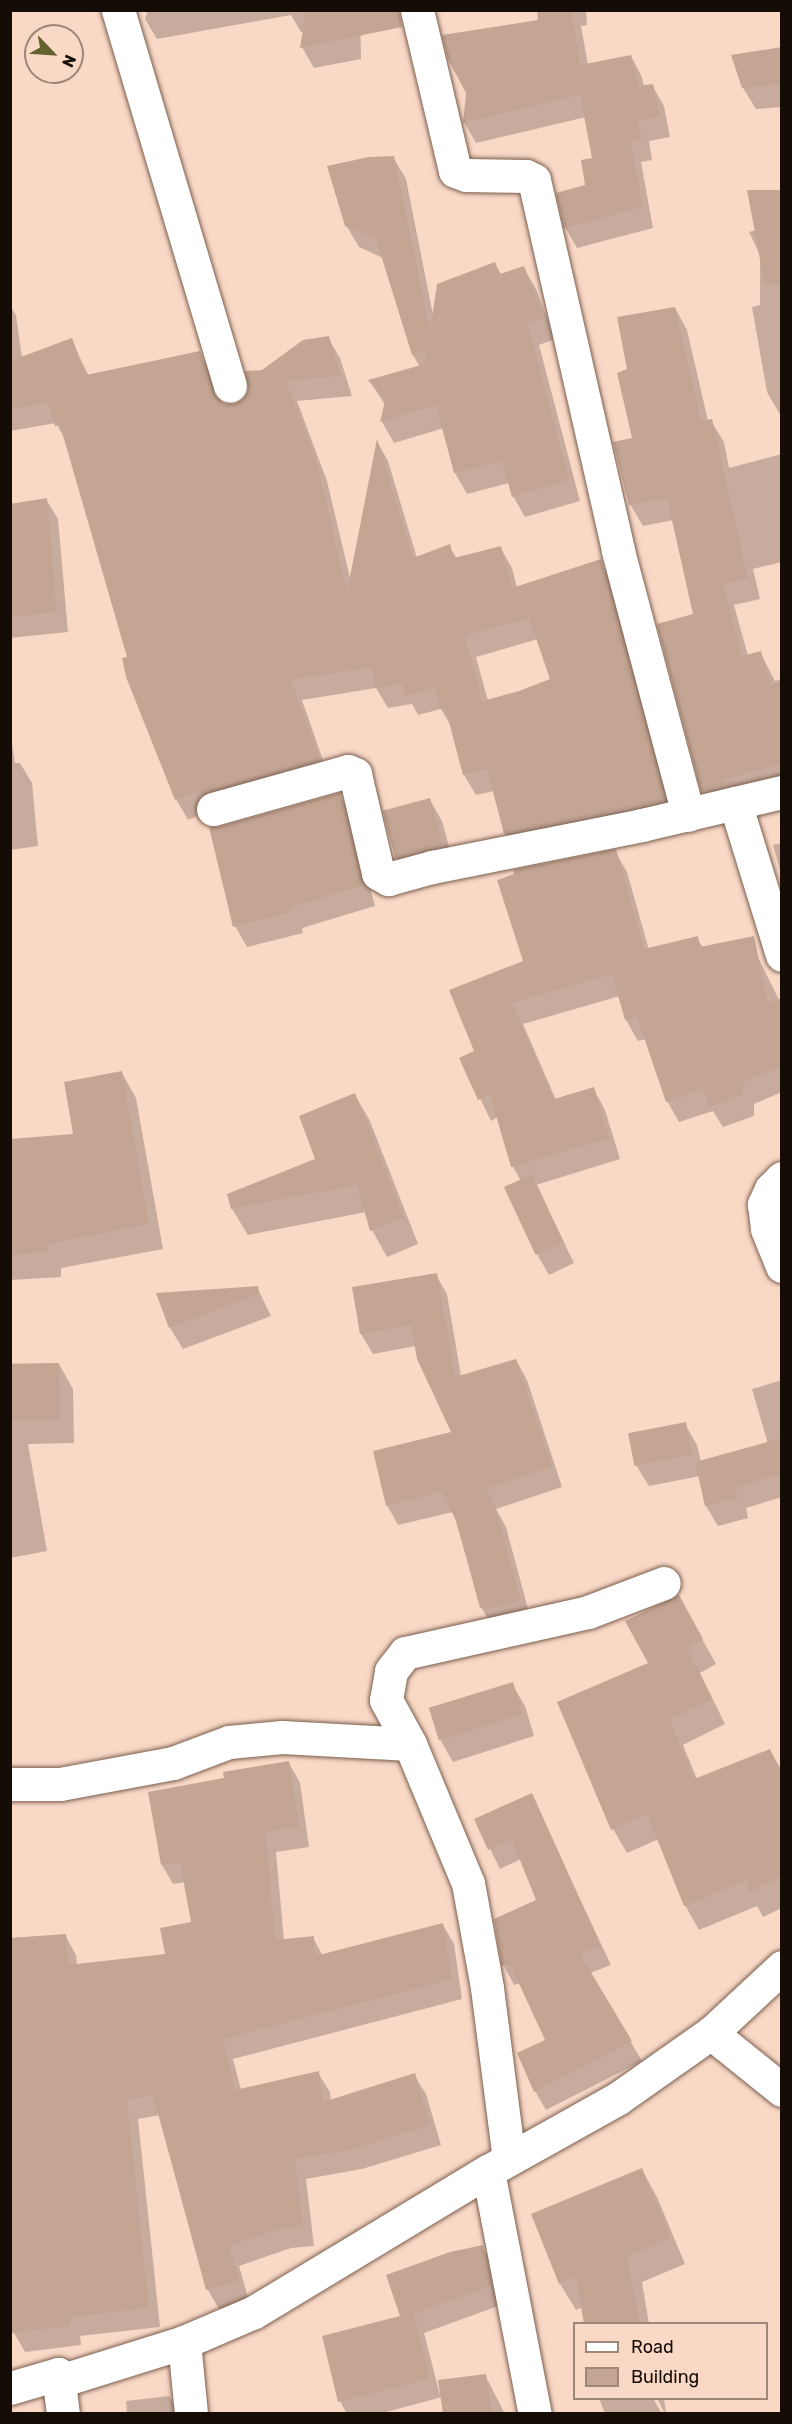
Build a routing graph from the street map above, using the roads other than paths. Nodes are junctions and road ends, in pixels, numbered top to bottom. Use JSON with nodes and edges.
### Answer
{"nodes":[{"id":1,"x":118,"y":10,"type":"edge"},
{"id":2,"x":417,"y":10,"type":"edge"},
{"id":3,"x":230,"y":386,"type":"dead end"},
{"id":4,"x":782,"y":792,"type":"edge"},
{"id":5,"x":735,"y":803,"type":"junction"},
{"id":6,"x":213,"y":809,"type":"dead end"},
{"id":7,"x":688,"y":814,"type":"junction"},
{"id":8,"x":782,"y":955,"type":"edge"},
{"id":9,"x":782,"y":1178,"type":"edge"},
{"id":10,"x":782,"y":1266,"type":"edge"},
{"id":11,"x":664,"y":1583,"type":"dead end"},
{"id":12,"x":410,"y":1744,"type":"junction"},
{"id":13,"x":10,"y":1785,"type":"edge"},
{"id":14,"x":782,"y":1967,"type":"edge"},
{"id":15,"x":711,"y":2033,"type":"junction"},
{"id":16,"x":782,"y":2090,"type":"edge"},
{"id":17,"x":499,"y":2165,"type":"junction"},
{"id":18,"x":184,"y":2342,"type":"junction"},
{"id":19,"x":58,"y":2374,"type":"junction"},
{"id":20,"x":10,"y":2388,"type":"edge"},
{"id":21,"x":63,"y":2414,"type":"edge"},
{"id":22,"x":191,"y":2414,"type":"edge"},
{"id":23,"x":535,"y":2414,"type":"edge"}],
"edges":[{"from":1,"to":3,"type":"street"},
{"from":2,"to":7,"type":"street"},
{"from":4,"to":5,"type":"street"},
{"from":5,"to":7,"type":"street"},
{"from":5,"to":8,"type":"street"},
{"from":6,"to":7,"type":"street"},
{"from":9,"to":10,"type":"street"},
{"from":11,"to":12,"type":"street"},
{"from":12,"to":13,"type":"street"},
{"from":12,"to":17,"type":"street"},
{"from":14,"to":15,"type":"street"},
{"from":15,"to":16,"type":"street"},
{"from":15,"to":17,"type":"street"},
{"from":17,"to":18,"type":"street"},
{"from":17,"to":23,"type":"street"},
{"from":18,"to":19,"type":"street"},
{"from":18,"to":22,"type":"street"},
{"from":19,"to":20,"type":"street"},
{"from":19,"to":21,"type":"street"}]}
